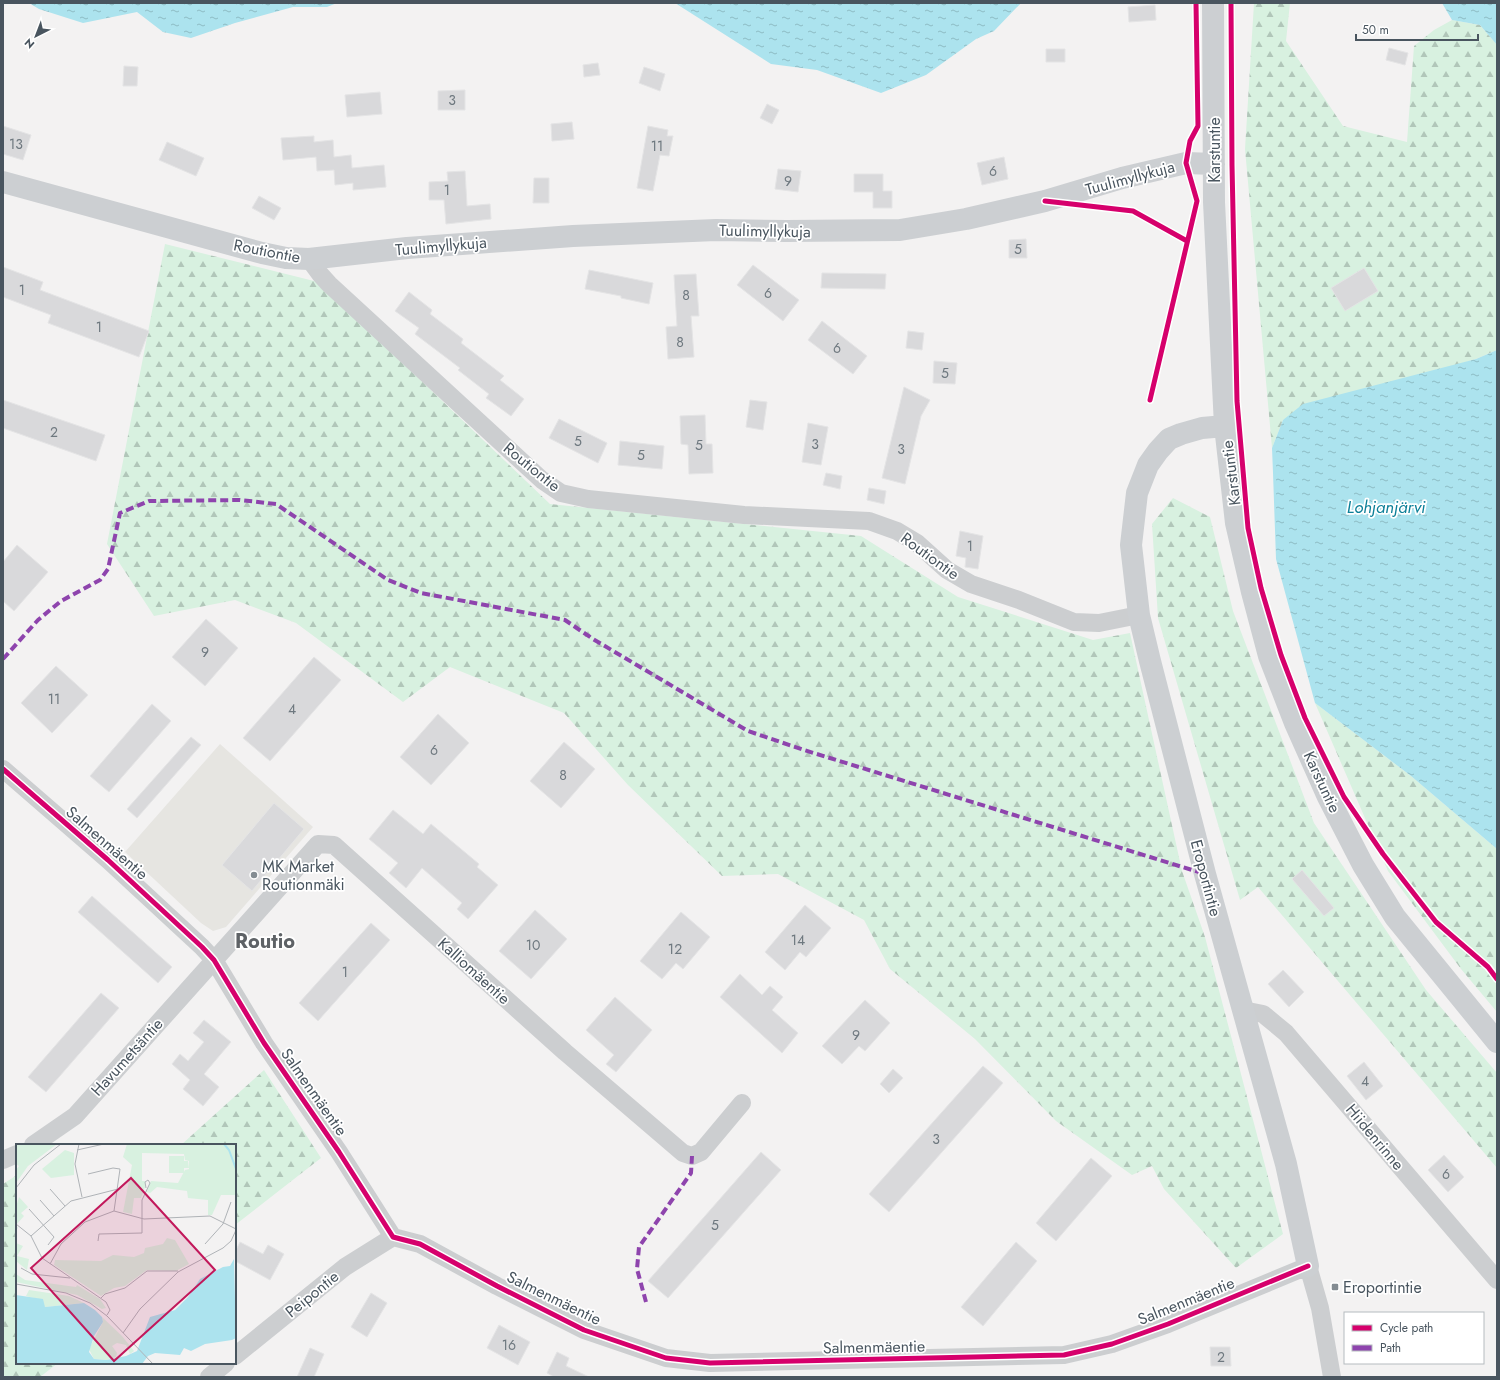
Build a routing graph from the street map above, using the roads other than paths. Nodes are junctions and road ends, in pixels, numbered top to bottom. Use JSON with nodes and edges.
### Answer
{"nodes":[{"id":1,"x":1213,"y":3,"type":"edge"},
{"id":2,"x":1214,"y":164,"type":"junction"},
{"id":3,"x":3,"y":182,"type":"edge"},
{"id":4,"x":309,"y":259,"type":"junction"},
{"id":5,"x":1225,"y":426,"type":"junction"},
{"id":6,"x":1139,"y":615,"type":"junction"},
{"id":7,"x":3,"y":769,"type":"edge"},
{"id":8,"x":214,"y":960,"type":"junction"},
{"id":9,"x":1243,"y":1010,"type":"junction"},
{"id":10,"x":1497,"y":1042,"type":"edge"},
{"id":11,"x":742,"y":1103,"type":"dead end"},
{"id":12,"x":34,"y":1144,"type":"edge"},
{"id":13,"x":16,"y":1154,"type":"edge"},
{"id":14,"x":3,"y":1160,"type":"edge"},
{"id":15,"x":393,"y":1237,"type":"junction"},
{"id":16,"x":1308,"y":1266,"type":"junction"},
{"id":17,"x":1497,"y":1280,"type":"edge"},
{"id":18,"x":236,"y":1355,"type":"edge"},
{"id":19,"x":225,"y":1364,"type":"edge"},
{"id":20,"x":209,"y":1377,"type":"edge"},
{"id":21,"x":1332,"y":1377,"type":"edge"}],
"edges":[{"from":1,"to":2,"type":"street","name":"Karstuntie"},
{"from":2,"to":4,"type":"street","name":"Tuulimyllykuja"},
{"from":2,"to":5,"type":"street","name":"Karstuntie"},
{"from":3,"to":4,"type":"street","name":"Routiontie"},
{"from":4,"to":6,"type":"street","name":"Routiontie"},
{"from":5,"to":6,"type":"street","name":"Eroportintie"},
{"from":5,"to":10,"type":"street","name":"Karstuntie"},
{"from":6,"to":9,"type":"street","name":"Eroportintie"},
{"from":7,"to":8,"type":"street","name":"Salmenmäentie"},
{"from":8,"to":11,"type":"street","name":"Kalliomäentie"},
{"from":8,"to":12,"type":"street","name":"Havumetsäntie"},
{"from":8,"to":15,"type":"street","name":"Salmenmäentie"},
{"from":9,"to":16,"type":"street","name":"Eroportintie"},
{"from":9,"to":17,"type":"street","name":"Hiidenrinne"},
{"from":13,"to":14,"type":"street"},
{"from":15,"to":16,"type":"street","name":"Salmenmäentie"},
{"from":15,"to":18,"type":"street","name":"Peipontie"},
{"from":16,"to":21,"type":"street","name":"Eroportintie"},
{"from":19,"to":20,"type":"street"}]}
